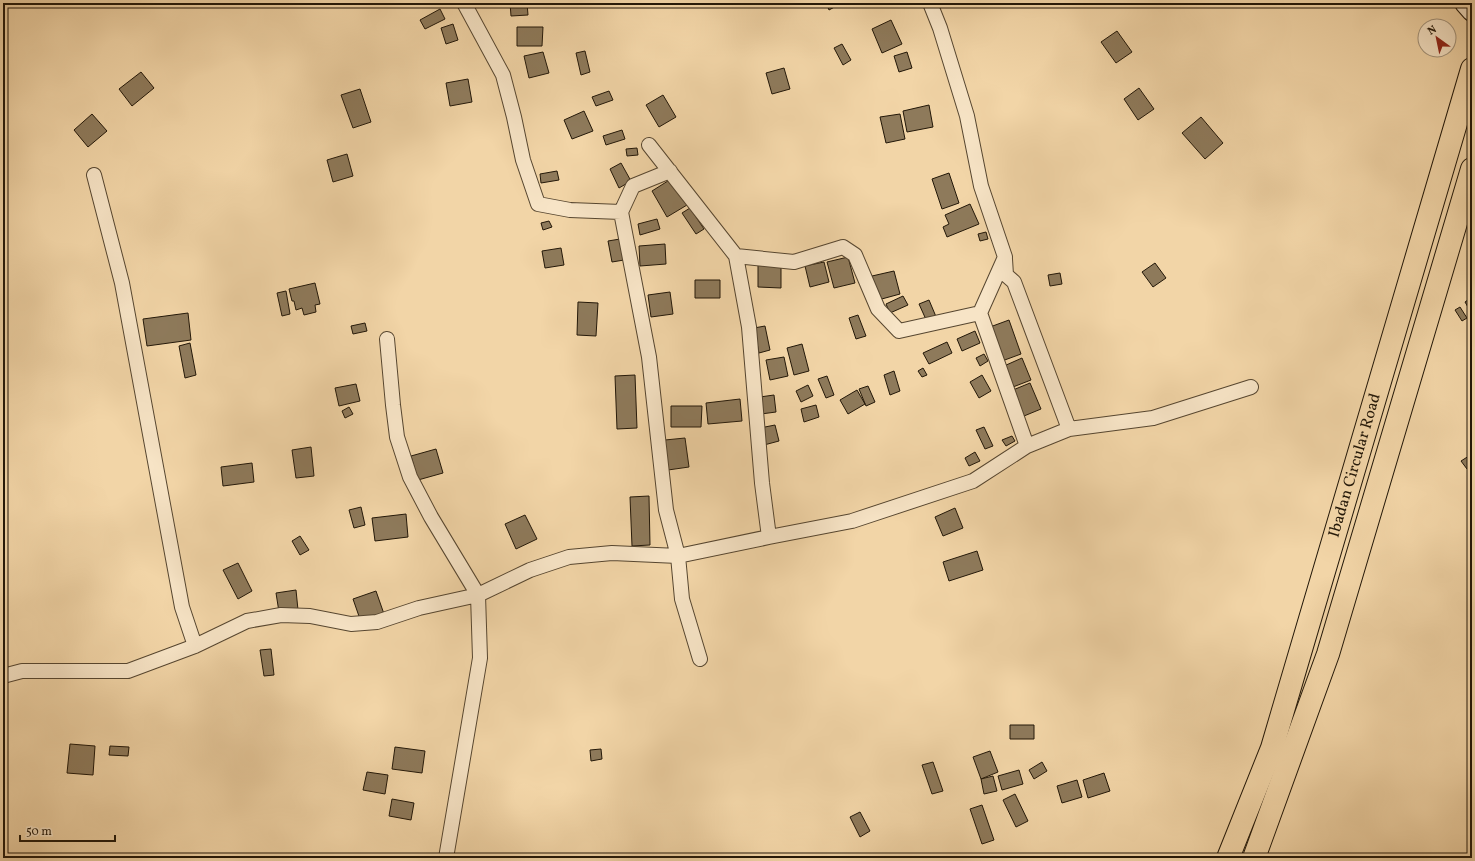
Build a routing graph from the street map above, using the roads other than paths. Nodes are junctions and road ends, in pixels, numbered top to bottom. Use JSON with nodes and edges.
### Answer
{"nodes":[{"id":1,"x":464,"y":3,"type":"edge"},
{"id":2,"x":930,"y":3,"type":"edge"},
{"id":3,"x":1464,"y":3,"type":"edge"},
{"id":4,"x":1472,"y":11,"type":"edge"},
{"id":5,"x":1472,"y":70,"type":"edge"},
{"id":6,"x":649,"y":145,"type":"dead end"},
{"id":7,"x":1472,"y":169,"type":"edge"},
{"id":8,"x":670,"y":171,"type":"junction"},
{"id":9,"x":94,"y":175,"type":"dead end"},
{"id":10,"x":621,"y":212,"type":"junction"},
{"id":11,"x":736,"y":256,"type":"junction"},
{"id":12,"x":1005,"y":257,"type":"junction"},
{"id":13,"x":980,"y":313,"type":"junction"},
{"id":14,"x":387,"y":339,"type":"dead end"},
{"id":15,"x":1251,"y":386,"type":"dead end"},
{"id":16,"x":1069,"y":429,"type":"junction"},
{"id":17,"x":1027,"y":446,"type":"junction"},
{"id":18,"x":769,"y":537,"type":"junction"},
{"id":19,"x":678,"y":556,"type":"junction"},
{"id":20,"x":478,"y":595,"type":"junction"},
{"id":21,"x":196,"y":646,"type":"junction"},
{"id":22,"x":700,"y":659,"type":"dead end"},
{"id":23,"x":3,"y":676,"type":"edge"},
{"id":24,"x":446,"y":858,"type":"edge"},
{"id":25,"x":1228,"y":858,"type":"edge"},
{"id":26,"x":1254,"y":858,"type":"edge"}],
"edges":[{"from":1,"to":10,"type":"street"},
{"from":2,"to":12,"type":"street"},
{"from":3,"to":4,"type":"main road"},
{"from":5,"to":25,"type":"highway","name":"Ibadan Circular Road"},
{"from":6,"to":8,"type":"street"},
{"from":7,"to":26,"type":"highway","name":"Ibadan Circular Road"},
{"from":8,"to":10,"type":"street"},
{"from":8,"to":11,"type":"street"},
{"from":9,"to":21,"type":"street"},
{"from":10,"to":19,"type":"street"},
{"from":11,"to":13,"type":"street"},
{"from":11,"to":18,"type":"street"},
{"from":12,"to":13,"type":"street"},
{"from":12,"to":16,"type":"street"},
{"from":13,"to":17,"type":"street"},
{"from":14,"to":20,"type":"street"},
{"from":15,"to":16,"type":"street"},
{"from":16,"to":17,"type":"street"},
{"from":17,"to":18,"type":"street"},
{"from":18,"to":19,"type":"street"},
{"from":19,"to":20,"type":"street"},
{"from":19,"to":22,"type":"street"},
{"from":20,"to":21,"type":"street"},
{"from":20,"to":24,"type":"street"},
{"from":21,"to":23,"type":"street"}]}
